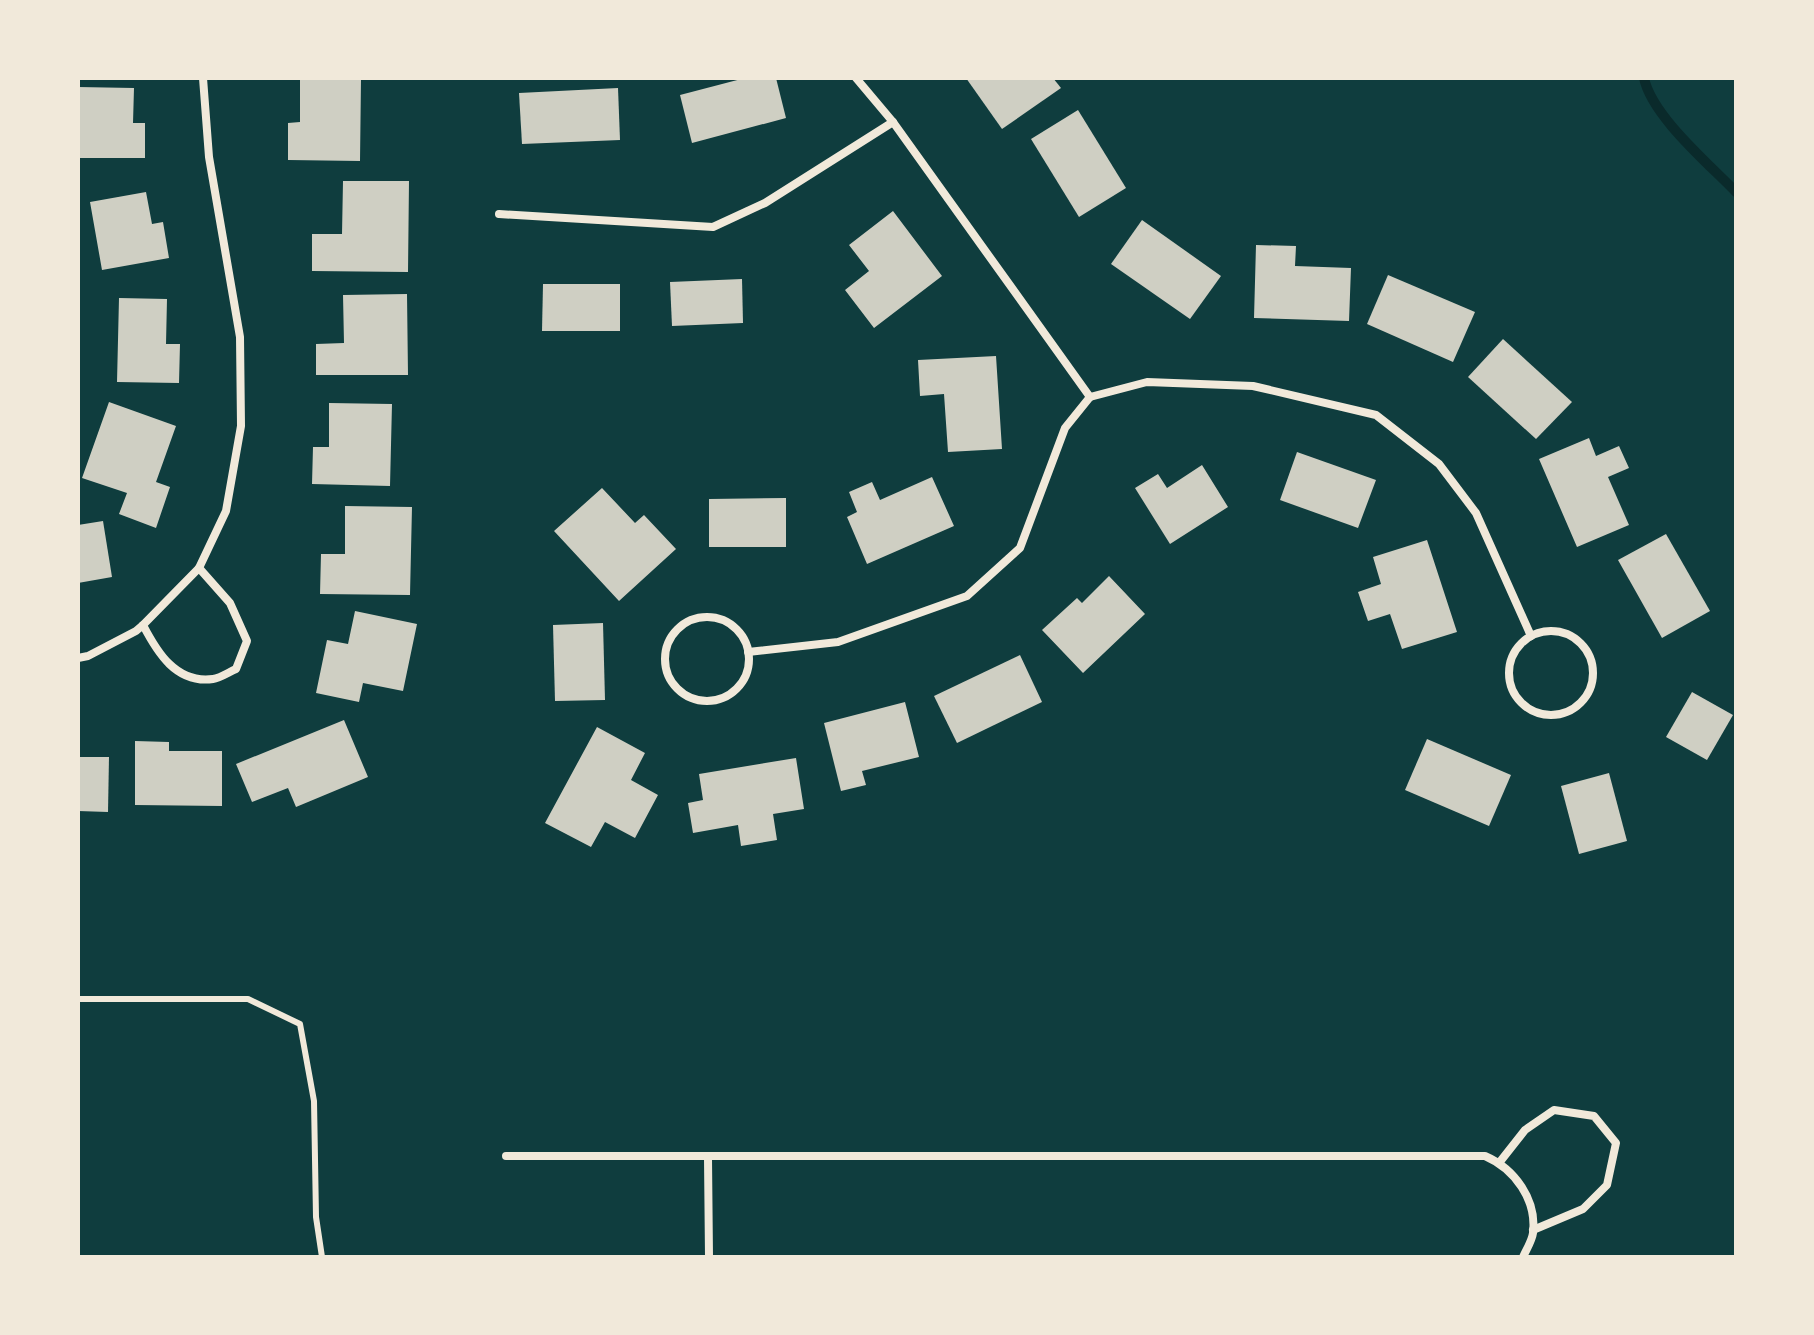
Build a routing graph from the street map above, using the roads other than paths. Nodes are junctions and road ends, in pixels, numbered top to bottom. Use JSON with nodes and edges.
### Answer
{"nodes":[{"id":1,"x":203,"y":78,"type":"edge"},
{"id":2,"x":856,"y":78,"type":"edge"},
{"id":3,"x":893,"y":122,"type":"junction"},
{"id":4,"x":499,"y":214,"type":"dead end"},
{"id":5,"x":1090,"y":397,"type":"junction"},
{"id":6,"x":199,"y":568,"type":"junction"},
{"id":7,"x":143,"y":625,"type":"junction"},
{"id":8,"x":1531,"y":636,"type":"junction"},
{"id":9,"x":748,"y":652,"type":"junction"},
{"id":10,"x":78,"y":658,"type":"edge"},
{"id":11,"x":78,"y":999,"type":"edge"},
{"id":12,"x":506,"y":1156,"type":"dead end"},
{"id":13,"x":708,"y":1158,"type":"junction"},
{"id":14,"x":1499,"y":1163,"type":"junction"},
{"id":15,"x":1533,"y":1233,"type":"junction"},
{"id":16,"x":322,"y":1257,"type":"edge"},
{"id":17,"x":709,"y":1257,"type":"edge"},
{"id":18,"x":1523,"y":1257,"type":"edge"}],
"edges":[{"from":1,"to":6,"type":"street"},
{"from":2,"to":3,"type":"street"},
{"from":3,"to":4,"type":"street"},
{"from":3,"to":5,"type":"street"},
{"from":5,"to":8,"type":"street"},
{"from":5,"to":9,"type":"street"},
{"from":6,"to":7,"type":"street"},
{"from":6,"to":7,"type":"street"},
{"from":7,"to":10,"type":"street"},
{"from":8,"to":8,"type":"street"},
{"from":9,"to":9,"type":"street"},
{"from":11,"to":16,"type":"lane"},
{"from":12,"to":13,"type":"street"},
{"from":13,"to":14,"type":"street"},
{"from":13,"to":17,"type":"street"},
{"from":14,"to":15,"type":"street"},
{"from":14,"to":15,"type":"street"},
{"from":15,"to":18,"type":"street"}]}
